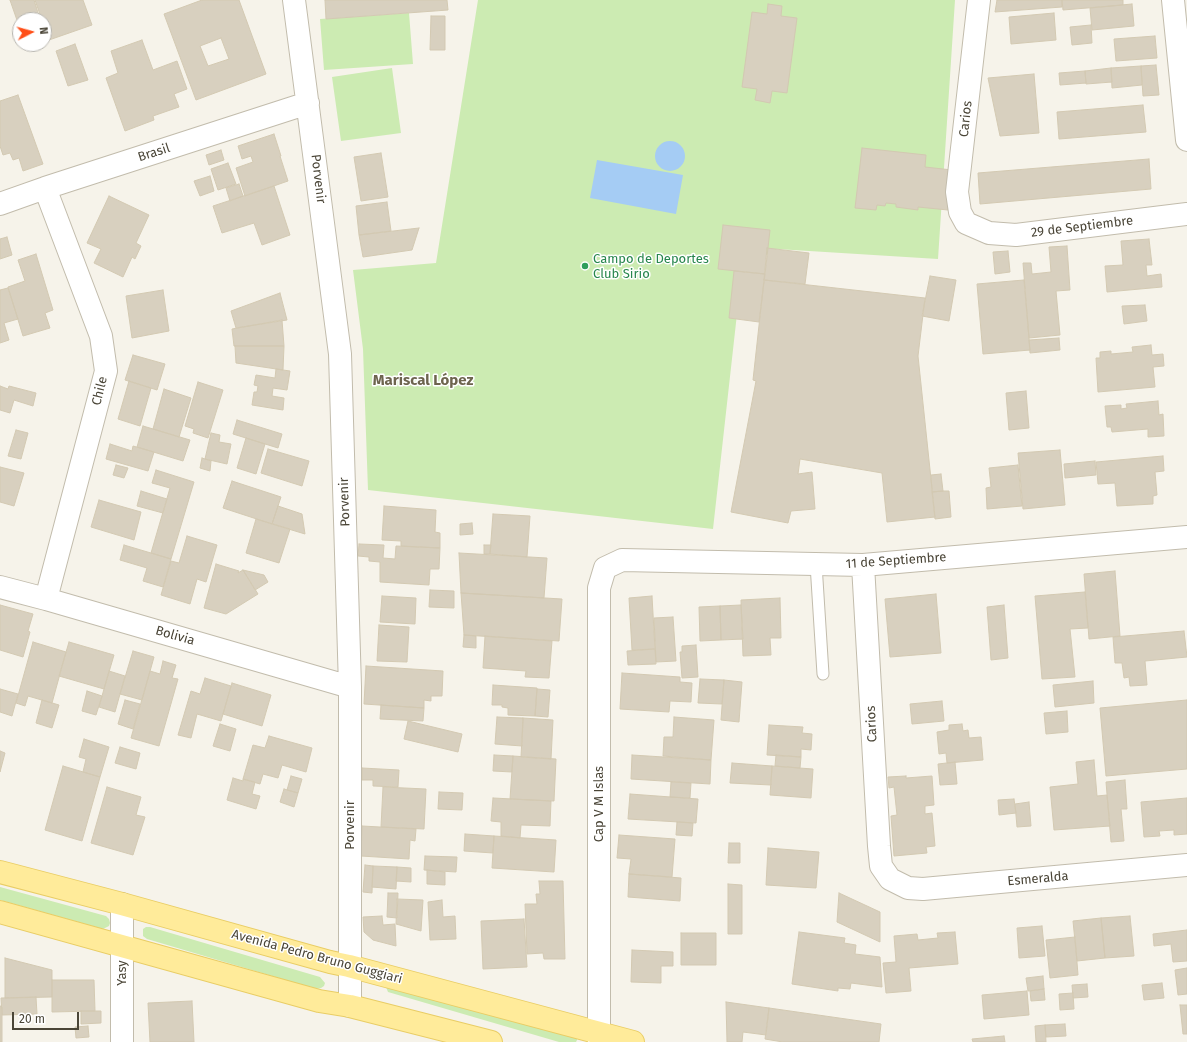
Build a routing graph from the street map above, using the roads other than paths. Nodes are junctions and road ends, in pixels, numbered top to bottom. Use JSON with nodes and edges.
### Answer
{"nodes":[{"id":1,"x":294,"y":0,"type":"edge"},
{"id":2,"x":979,"y":0,"type":"edge"},
{"id":3,"x":1173,"y":0,"type":"edge"},
{"id":4,"x":308,"y":103,"type":"junction"},
{"id":5,"x":1187,"y":140,"type":"edge"},
{"id":6,"x":45,"y":188,"type":"junction"},
{"id":7,"x":0,"y":204,"type":"edge"},
{"id":8,"x":1187,"y":214,"type":"edge"},
{"id":9,"x":977,"y":229,"type":"joint"},
{"id":10,"x":1187,"y":537,"type":"edge"},
{"id":11,"x":816,"y":564,"type":"junction"},
{"id":12,"x":863,"y":565,"type":"junction"},
{"id":13,"x":605,"y":568,"type":"joint"},
{"id":14,"x":0,"y":587,"type":"edge"},
{"id":15,"x":46,"y":599,"type":"junction"},
{"id":16,"x":823,"y":674,"type":"dead end"},
{"id":17,"x":350,"y":687,"type":"junction"},
{"id":18,"x":1187,"y":865,"type":"edge"},
{"id":19,"x":0,"y":872,"type":"edge"},
{"id":20,"x":890,"y":879,"type":"joint"},
{"id":21,"x":122,"y":904,"type":"junction"},
{"id":22,"x":0,"y":912,"type":"edge"},
{"id":23,"x":121,"y":946,"type":"junction"},
{"id":24,"x":349,"y":966,"type":"junction"},
{"id":25,"x":350,"y":1006,"type":"junction"},
{"id":26,"x":599,"y":1037,"type":"edge"},
{"id":27,"x":122,"y":1042,"type":"edge"},
{"id":28,"x":491,"y":1042,"type":"edge"},
{"id":29,"x":633,"y":1042,"type":"edge"}],
"edges":[{"from":1,"to":4,"type":"street","name":"Porvenir"},
{"from":2,"to":9,"type":"street","name":"Carios"},
{"from":3,"to":5,"type":"street"},
{"from":4,"to":6,"type":"street","name":"Brasil"},
{"from":4,"to":17,"type":"street","name":"Porvenir"},
{"from":6,"to":7,"type":"street","name":"Brasil"},
{"from":6,"to":15,"type":"street","name":"Chile"},
{"from":8,"to":9,"type":"street","name":"29 de Septiembre"},
{"from":10,"to":12,"type":"street","name":"11 de Septiembre"},
{"from":11,"to":12,"type":"street","name":"11 de Septiembre"},
{"from":11,"to":13,"type":"street","name":"11 de Septiembre"},
{"from":11,"to":16,"type":"lane"},
{"from":12,"to":20,"type":"street","name":"Carios"},
{"from":13,"to":26,"type":"street","name":"Cap V M Islas"},
{"from":14,"to":15,"type":"street","name":"Bolivia"},
{"from":15,"to":17,"type":"street","name":"Bolivia"},
{"from":17,"to":24,"type":"street","name":"Porvenir"},
{"from":18,"to":20,"type":"street","name":"Esmeralda"},
{"from":19,"to":21,"type":"main road","name":"Avenida Pedro Bruno Guggiari"},
{"from":21,"to":23,"type":"street","name":"Yasy"},
{"from":21,"to":24,"type":"main road","name":"Avenida Pedro Bruno Guggiari"},
{"from":22,"to":23,"type":"main road"},
{"from":23,"to":25,"type":"main road"},
{"from":23,"to":27,"type":"street","name":"Yasy"},
{"from":24,"to":25,"type":"street","name":"Porvenir"},
{"from":24,"to":26,"type":"main road","name":"Avenida Pedro Bruno Guggiari"},
{"from":25,"to":28,"type":"main road"},
{"from":26,"to":29,"type":"main road","name":"Avenida Pedro Bruno Guggiari"}]}
